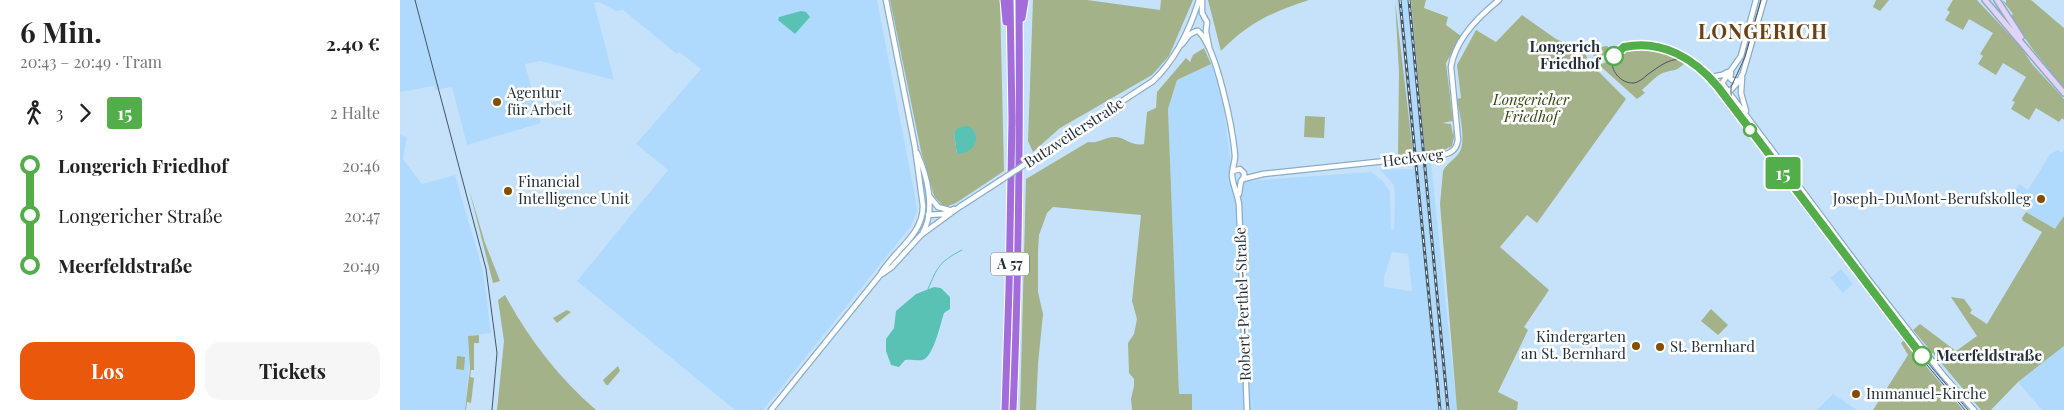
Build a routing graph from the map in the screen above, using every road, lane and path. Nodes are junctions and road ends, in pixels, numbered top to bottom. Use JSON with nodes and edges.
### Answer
{"nodes":[{"id":1,"x":886,"y":0,"type":"edge"},
{"id":2,"x":1004,"y":0,"type":"edge"},
{"id":3,"x":1010,"y":0,"type":"edge"},
{"id":4,"x":1019,"y":0,"type":"edge"},
{"id":5,"x":1025,"y":0,"type":"edge"},
{"id":6,"x":1200,"y":0,"type":"edge"},
{"id":7,"x":1498,"y":0,"type":"edge"},
{"id":8,"x":1756,"y":0,"type":"edge"},
{"id":9,"x":1764,"y":0,"type":"edge"},
{"id":10,"x":1985,"y":0,"type":"edge"},
{"id":11,"x":1996,"y":0,"type":"edge"},
{"id":12,"x":2003,"y":9,"type":"junction"},
{"id":13,"x":1997,"y":14,"type":"junction"},
{"id":14,"x":1192,"y":17,"type":"junction"},
{"id":15,"x":1204,"y":17,"type":"junction"},
{"id":16,"x":1190,"y":24,"type":"junction"},
{"id":17,"x":1206,"y":25,"type":"junction"},
{"id":18,"x":1019,"y":28,"type":"junction"},
{"id":19,"x":1197,"y":31,"type":"junction"},
{"id":20,"x":1010,"y":45,"type":"junction"},
{"id":21,"x":1176,"y":50,"type":"junction"},
{"id":22,"x":2029,"y":50,"type":"junction"},
{"id":23,"x":1211,"y":56,"type":"junction"},
{"id":24,"x":1732,"y":68,"type":"junction"},
{"id":25,"x":1743,"y":73,"type":"junction"},
{"id":26,"x":1716,"y":76,"type":"dead end"},
{"id":27,"x":1739,"y":81,"type":"junction"},
{"id":28,"x":1729,"y":92,"type":"junction"},
{"id":29,"x":2064,"y":92,"type":"edge"},
{"id":30,"x":1750,"y":119,"type":"junction"},
{"id":31,"x":915,"y":147,"type":"junction"},
{"id":32,"x":1235,"y":158,"type":"junction"},
{"id":33,"x":1242,"y":170,"type":"junction"},
{"id":34,"x":1233,"y":171,"type":"junction"},
{"id":35,"x":1263,"y":174,"type":"junction"},
{"id":36,"x":1234,"y":179,"type":"junction"},
{"id":37,"x":1242,"y":180,"type":"junction"},
{"id":38,"x":928,"y":193,"type":"junction"},
{"id":39,"x":1238,"y":198,"type":"junction"},
{"id":40,"x":962,"y":206,"type":"junction"},
{"id":41,"x":953,"y":210,"type":"junction"},
{"id":42,"x":927,"y":215,"type":"junction"},
{"id":43,"x":943,"y":219,"type":"junction"},
{"id":44,"x":921,"y":235,"type":"junction"},
{"id":45,"x":880,"y":275,"type":"junction"},
{"id":46,"x":771,"y":410,"type":"edge"},
{"id":47,"x":1005,"y":410,"type":"edge"},
{"id":48,"x":1013,"y":410,"type":"edge"},
{"id":49,"x":1247,"y":410,"type":"edge"},
{"id":50,"x":1974,"y":410,"type":"edge"}],
"edges":[{"from":1,"to":31,"type":"street"},
{"from":2,"to":20,"type":"highway","number":"A 57"},
{"from":3,"to":20,"type":"highway","number":"A 57"},
{"from":4,"to":18,"type":"highway","number":"A 57"},
{"from":5,"to":18,"type":"highway"},
{"from":6,"to":14,"type":"street"},
{"from":6,"to":15,"type":"street"},
{"from":7,"to":35,"type":"street","name":"Heckweg"},
{"from":8,"to":24,"type":"street"},
{"from":9,"to":25,"type":"street"},
{"from":10,"to":13,"type":"main road"},
{"from":11,"to":12,"type":"main road"},
{"from":12,"to":13,"type":"main road"},
{"from":12,"to":22,"type":"main road"},
{"from":13,"to":22,"type":"main road"},
{"from":14,"to":15,"type":"street"},
{"from":14,"to":16,"type":"street"},
{"from":15,"to":17,"type":"street"},
{"from":16,"to":19,"type":"street"},
{"from":16,"to":21,"type":"street","name":"Butzweilerstraße"},
{"from":17,"to":19,"type":"street"},
{"from":17,"to":23,"type":"street"},
{"from":18,"to":48,"type":"highway","number":"A 57"},
{"from":19,"to":21,"type":"street","name":"Butzweilerstraße"},
{"from":19,"to":23,"type":"street"},
{"from":20,"to":47,"type":"highway","number":"A 57"},
{"from":21,"to":40,"type":"street","name":"Butzweilerstraße","bridge":true},
{"from":22,"to":29,"type":"main road"},
{"from":23,"to":32,"type":"street"},
{"from":24,"to":26,"type":"street"},
{"from":24,"to":27,"type":"street"},
{"from":24,"to":28,"type":"street"},
{"from":25,"to":27,"type":"street"},
{"from":25,"to":30,"type":"street"},
{"from":27,"to":28,"type":"street"},
{"from":28,"to":30,"type":"street"},
{"from":30,"to":50,"type":"street"},
{"from":31,"to":38,"type":"street"},
{"from":31,"to":42,"type":"street"},
{"from":32,"to":33,"type":"street"},
{"from":32,"to":34,"type":"street"},
{"from":33,"to":34,"type":"street"},
{"from":33,"to":35,"type":"street","name":"Heckweg"},
{"from":33,"to":37,"type":"street","name":"Robert-Perthel-Straße"},
{"from":34,"to":36,"type":"street","name":"Robert-Perthel-Straße"},
{"from":35,"to":37,"type":"street","name":"Heckweg"},
{"from":36,"to":37,"type":"street"},
{"from":36,"to":39,"type":"street","name":"Robert-Perthel-Straße"},
{"from":37,"to":39,"type":"street","name":"Robert-Perthel-Straße"},
{"from":38,"to":41,"type":"street"},
{"from":38,"to":42,"type":"street"},
{"from":39,"to":49,"type":"street","name":"Robert-Perthel-Straße"},
{"from":40,"to":41,"type":"street","name":"Butzweilerstraße"},
{"from":40,"to":43,"type":"street","name":"Butzweilerstraße"},
{"from":41,"to":42,"type":"street","name":"Butzweilerstraße"},
{"from":42,"to":43,"type":"street"},
{"from":42,"to":44,"type":"street"},
{"from":42,"to":45,"type":"street","name":"Butzweilerstraße"},
{"from":43,"to":44,"type":"street","name":"Butzweilerstraße"},
{"from":44,"to":45,"type":"street","name":"Butzweilerstraße"},
{"from":45,"to":46,"type":"street","name":"Butzweilerstraße"}]}
